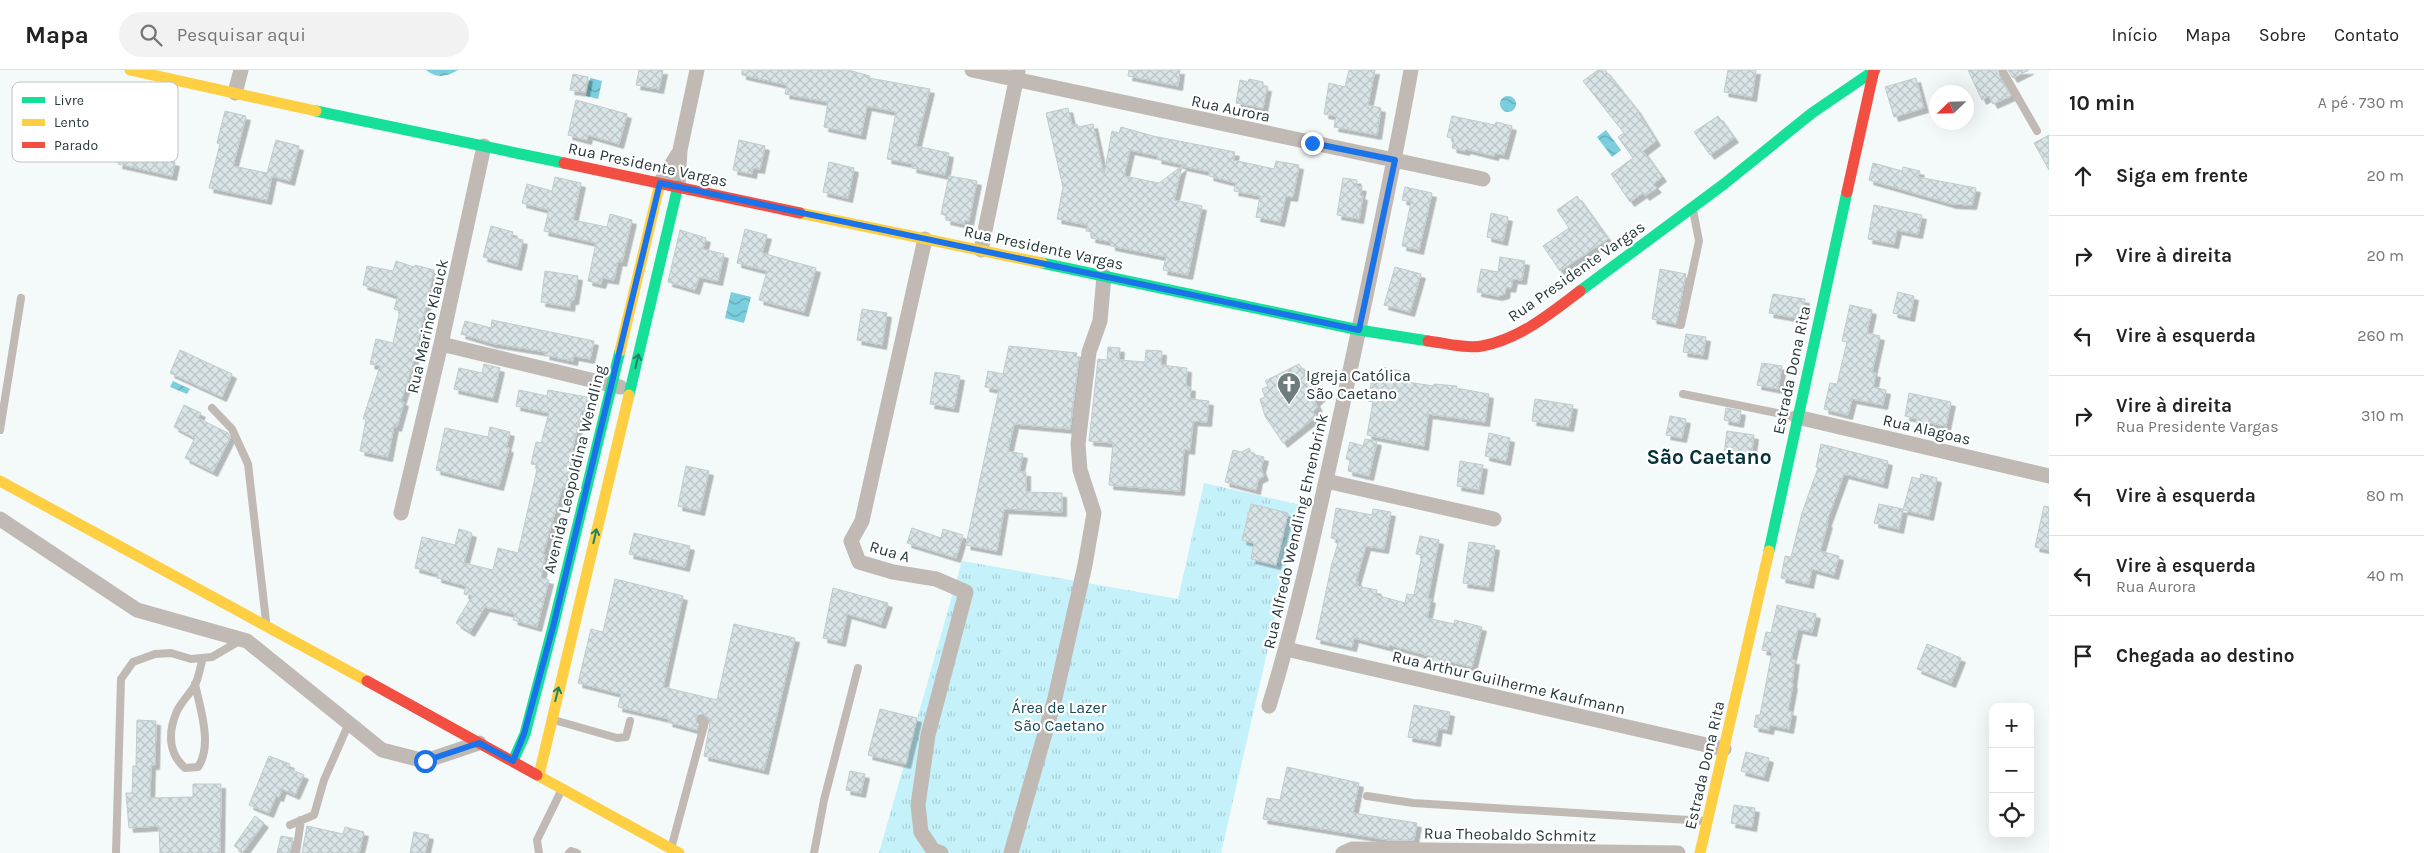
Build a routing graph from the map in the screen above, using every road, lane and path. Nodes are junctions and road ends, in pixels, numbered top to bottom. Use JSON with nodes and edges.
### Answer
{"nodes":[{"id":1,"x":130,"y":70,"type":"edge"},
{"id":2,"x":241,"y":70,"type":"edge"},
{"id":3,"x":697,"y":70,"type":"edge"},
{"id":4,"x":972,"y":70,"type":"edge"},
{"id":5,"x":1411,"y":70,"type":"edge"},
{"id":6,"x":1875,"y":70,"type":"edge"},
{"id":7,"x":2002,"y":70,"type":"edge"},
{"id":8,"x":1018,"y":74,"type":"edge"},
{"id":9,"x":235,"y":93,"type":"junction"},
{"id":10,"x":2037,"y":131,"type":"dead end"},
{"id":11,"x":484,"y":146,"type":"junction"},
{"id":12,"x":680,"y":150,"type":"junction"},
{"id":13,"x":1395,"y":160,"type":"junction"},
{"id":14,"x":1483,"y":180,"type":"dead end"},
{"id":15,"x":660,"y":183,"type":"junction"},
{"id":16,"x":678,"y":186,"type":"junction"},
{"id":17,"x":1692,"y":208,"type":"junction"},
{"id":18,"x":926,"y":238,"type":"junction"},
{"id":19,"x":981,"y":250,"type":"junction"},
{"id":20,"x":1104,"y":276,"type":"junction"},
{"id":21,"x":21,"y":298,"type":"dead end"},
{"id":22,"x":1681,"y":325,"type":"dead end"},
{"id":23,"x":1359,"y":330,"type":"junction"},
{"id":24,"x":442,"y":344,"type":"junction"},
{"id":25,"x":612,"y":385,"type":"junction"},
{"id":26,"x":630,"y":389,"type":"junction"},
{"id":27,"x":1683,"y":394,"type":"dead end"},
{"id":28,"x":212,"y":408,"type":"dead end"},
{"id":29,"x":1797,"y":417,"type":"junction"},
{"id":30,"x":0,"y":430,"type":"edge"},
{"id":31,"x":2049,"y":476,"type":"edge"},
{"id":32,"x":0,"y":481,"type":"edge"},
{"id":33,"x":1326,"y":481,"type":"junction"},
{"id":34,"x":401,"y":513,"type":"dead end"},
{"id":35,"x":0,"y":519,"type":"edge"},
{"id":36,"x":1494,"y":519,"type":"dead end"},
{"id":37,"x":253,"y":631,"type":"junction"},
{"id":38,"x":1286,"y":649,"type":"junction"},
{"id":39,"x":203,"y":658,"type":"junction"},
{"id":40,"x":858,"y":668,"type":"dead end"},
{"id":41,"x":195,"y":684,"type":"junction"},
{"id":42,"x":1269,"y":706,"type":"dead end"},
{"id":43,"x":541,"y":716,"type":"junction"},
{"id":44,"x":701,"y":719,"type":"dead end"},
{"id":45,"x":630,"y":720,"type":"dead end"},
{"id":46,"x":349,"y":723,"type":"junction"},
{"id":47,"x":479,"y":743,"type":"junction"},
{"id":48,"x":1724,"y":750,"type":"junction"},
{"id":49,"x":513,"y":761,"type":"junction"},
{"id":50,"x":539,"y":775,"type":"junction"},
{"id":51,"x":563,"y":788,"type":"junction"},
{"id":52,"x":1367,"y":796,"type":"dead end"},
{"id":53,"x":301,"y":820,"type":"junction"},
{"id":54,"x":1708,"y":821,"type":"junction"},
{"id":55,"x":290,"y":825,"type":"dead end"},
{"id":56,"x":537,"y":840,"type":"junction"},
{"id":57,"x":667,"y":849,"type":"edge"},
{"id":58,"x":116,"y":853,"type":"edge"},
{"id":59,"x":296,"y":853,"type":"edge"},
{"id":60,"x":534,"y":853,"type":"edge"},
{"id":61,"x":539,"y":853,"type":"edge"},
{"id":62,"x":569,"y":853,"type":"edge"},
{"id":63,"x":577,"y":853,"type":"edge"},
{"id":64,"x":814,"y":853,"type":"edge"},
{"id":65,"x":941,"y":853,"type":"edge"},
{"id":66,"x":1011,"y":853,"type":"edge"},
{"id":67,"x":1343,"y":853,"type":"edge"},
{"id":68,"x":1678,"y":853,"type":"edge"},
{"id":69,"x":1700,"y":853,"type":"edge"}],
"edges":[{"from":1,"to":9,"type":"main road","name":"Rua Presidente Vargas"},
{"from":2,"to":9,"type":"street"},
{"from":3,"to":12,"type":"street"},
{"from":4,"to":8,"type":"street","name":"Rua Aurora"},
{"from":5,"to":13,"type":"street","name":"Rua Alfredo Wendling Ehrenbrink"},
{"from":6,"to":17,"type":"main road","name":"Rua Presidente Vargas"},
{"from":6,"to":29,"type":"main road","name":"Estrada Dona Rita"},
{"from":7,"to":10,"type":"lane"},
{"from":8,"to":13,"type":"street","name":"Rua Aurora"},
{"from":8,"to":19,"type":"street"},
{"from":9,"to":11,"type":"main road","name":"Rua Presidente Vargas"},
{"from":11,"to":15,"type":"main road","name":"Rua Presidente Vargas"},
{"from":11,"to":24,"type":"street","name":"Rua Marino Klauck"},
{"from":12,"to":15,"type":"street"},
{"from":12,"to":16,"type":"street"},
{"from":13,"to":14,"type":"street","name":"Rua Aurora"},
{"from":13,"to":23,"type":"street","name":"Rua Alfredo Wendling Ehrenbrink"},
{"from":15,"to":16,"type":"main road","name":"Rua Presidente Vargas"},
{"from":15,"to":25,"type":"main road","name":"Avenida Leopoldina Wendling"},
{"from":16,"to":18,"type":"main road","name":"Rua Presidente Vargas"},
{"from":26,"to":16,"type":"main road","name":"Avenida Leopoldina Wendling","one_way":true},
{"from":17,"to":22,"type":"lane"},
{"from":17,"to":23,"type":"main road","name":"Rua Presidente Vargas"},
{"from":18,"to":19,"type":"main road","name":"Rua Presidente Vargas"},
{"from":18,"to":65,"type":"street","name":"Rua A"},
{"from":19,"to":20,"type":"main road","name":"Rua Presidente Vargas"},
{"from":20,"to":23,"type":"main road","name":"Rua Presidente Vargas"},
{"from":20,"to":66,"type":"street"},
{"from":21,"to":30,"type":"lane"},
{"from":23,"to":33,"type":"street","name":"Rua Alfredo Wendling Ehrenbrink"},
{"from":24,"to":25,"type":"street"},
{"from":24,"to":34,"type":"street","name":"Rua Marino Klauck"},
{"from":25,"to":26,"type":"street"},
{"from":25,"to":43,"type":"main road","name":"Avenida Leopoldina Wendling"},
{"from":43,"to":26,"type":"main road","name":"Avenida Leopoldina Wendling","one_way":true},
{"from":27,"to":29,"type":"lane"},
{"from":28,"to":37,"type":"lane"},
{"from":29,"to":31,"type":"street","name":"Rua Alagoas"},
{"from":29,"to":48,"type":"main road","name":"Estrada Dona Rita"},
{"from":32,"to":37,"type":"main road"},
{"from":33,"to":36,"type":"street"},
{"from":33,"to":38,"type":"street","name":"Rua Alfredo Wendling Ehrenbrink"},
{"from":35,"to":37,"type":"street"},
{"from":37,"to":39,"type":"lane"},
{"from":37,"to":46,"type":"street"},
{"from":37,"to":47,"type":"main road"},
{"from":38,"to":42,"type":"street","name":"Rua Alfredo Wendling Ehrenbrink"},
{"from":38,"to":48,"type":"street","name":"Rua Arthur Guilherme Kaufmann"},
{"from":39,"to":41,"type":"lane"},
{"from":39,"to":58,"type":"lane"},
{"from":40,"to":64,"type":"lane"},
{"from":41,"to":41,"type":"lane"},
{"from":43,"to":45,"type":"lane"},
{"from":43,"to":49,"type":"main road","name":"Avenida Leopoldina Wendling"},
{"from":43,"to":50,"type":"main road","name":"Avenida Leopoldina Wendling"},
{"from":44,"to":57,"type":"lane"},
{"from":46,"to":47,"type":"street"},
{"from":46,"to":53,"type":"lane"},
{"from":47,"to":49,"type":"main road"},
{"from":48,"to":54,"type":"main road","name":"Estrada Dona Rita"},
{"from":49,"to":50,"type":"main road"},
{"from":50,"to":51,"type":"main road"},
{"from":51,"to":56,"type":"lane"},
{"from":51,"to":57,"type":"main road"},
{"from":52,"to":54,"type":"lane"},
{"from":53,"to":55,"type":"lane"},
{"from":53,"to":59,"type":"lane"},
{"from":54,"to":69,"type":"main road","name":"Estrada Dona Rita"},
{"from":56,"to":60,"type":"lane"},
{"from":56,"to":61,"type":"lane"},
{"from":62,"to":63,"type":"lane"},
{"from":67,"to":68,"type":"street","name":"Rua Theobaldo Schmitz"}]}
